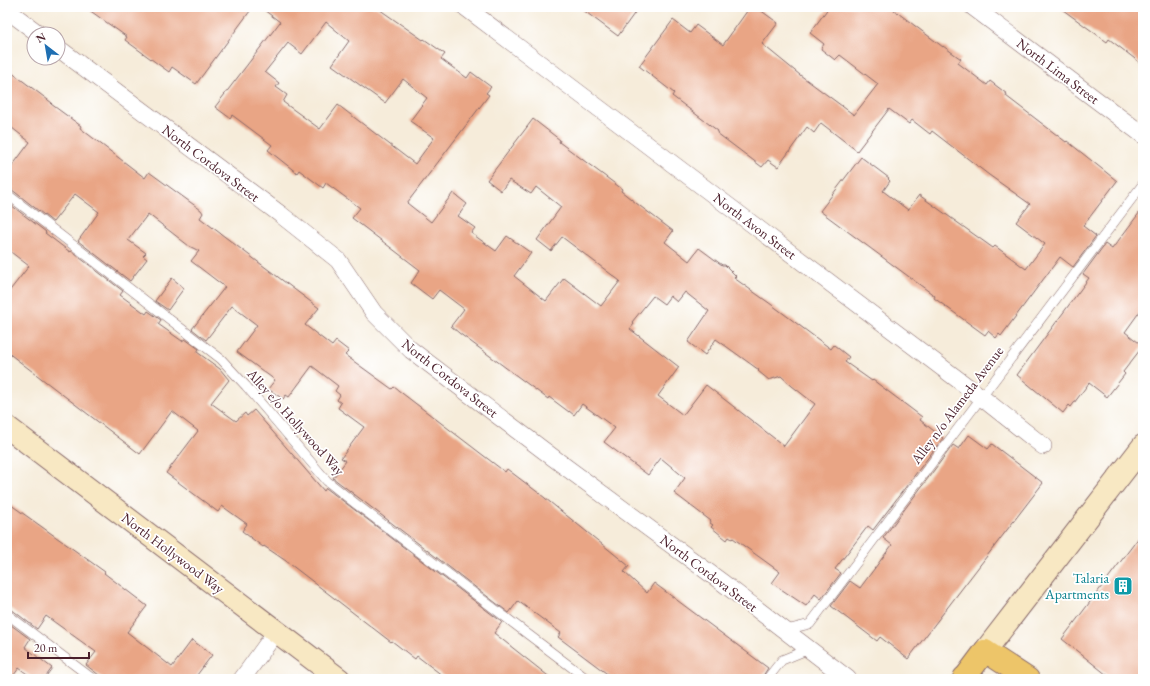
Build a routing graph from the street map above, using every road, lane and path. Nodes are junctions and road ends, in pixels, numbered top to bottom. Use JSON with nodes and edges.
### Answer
{"nodes":[{"id":1,"x":465,"y":7,"type":"edge"},
{"id":2,"x":973,"y":7,"type":"edge"},
{"id":3,"x":7,"y":10,"type":"edge"},
{"id":4,"x":28,"y":26,"type":"edge"},
{"id":5,"x":66,"y":54,"type":"edge"},
{"id":6,"x":1143,"y":135,"type":"edge"},
{"id":7,"x":1143,"y":184,"type":"edge"},
{"id":8,"x":7,"y":194,"type":"edge"},
{"id":9,"x":981,"y":397,"type":"junction"},
{"id":10,"x":7,"y":427,"type":"edge"},
{"id":11,"x":1043,"y":446,"type":"dead end"},
{"id":12,"x":1143,"y":446,"type":"edge"},
{"id":13,"x":7,"y":614,"type":"edge"},
{"id":14,"x":786,"y":630,"type":"junction"},
{"id":15,"x":276,"y":632,"type":"junction"},
{"id":16,"x":809,"y":649,"type":"junction"},
{"id":17,"x":985,"y":651,"type":"junction"},
{"id":18,"x":93,"y":679,"type":"edge"},
{"id":19,"x":242,"y":679,"type":"edge"},
{"id":20,"x":339,"y":679,"type":"edge"},
{"id":21,"x":587,"y":679,"type":"edge"},
{"id":22,"x":767,"y":679,"type":"edge"},
{"id":23,"x":848,"y":679,"type":"edge"},
{"id":24,"x":965,"y":679,"type":"edge"},
{"id":25,"x":1028,"y":679,"type":"edge"}],
"edges":[{"from":1,"to":9,"type":"street","name":"North Avon Street"},
{"from":2,"to":6,"type":"street","name":"North Lima Street"},
{"from":3,"to":4,"type":"street"},
{"from":5,"to":14,"type":"street","name":"North Cordova Street"},
{"from":7,"to":9,"type":"lane","name":"Alley n/o Alameda Avenue"},
{"from":8,"to":21,"type":"lane","name":"Alley e/o Hollywood Way"},
{"from":9,"to":11,"type":"street","name":"North Avon Street"},
{"from":9,"to":14,"type":"lane","name":"Alley n/o Alameda Avenue"},
{"from":10,"to":15,"type":"main road","name":"North Hollywood Way"},
{"from":12,"to":17,"type":"main road"},
{"from":13,"to":18,"type":"lane"},
{"from":14,"to":16,"type":"street","name":"North Cordova Street"},
{"from":15,"to":19,"type":"street"},
{"from":15,"to":20,"type":"main road","name":"North Hollywood Way"},
{"from":16,"to":22,"type":"lane"},
{"from":16,"to":23,"type":"street"},
{"from":17,"to":24,"type":"main road"},
{"from":17,"to":25,"type":"main road"}]}
